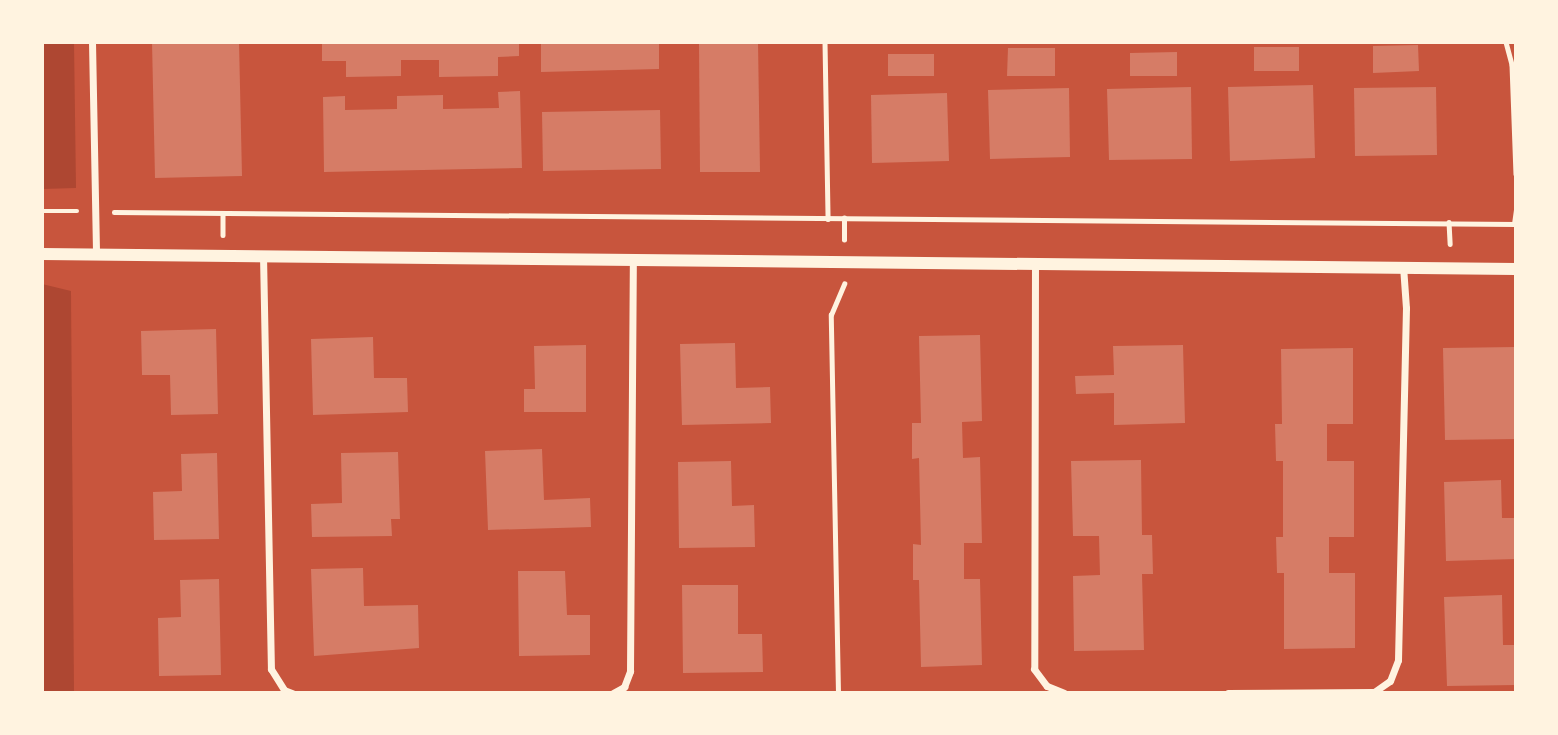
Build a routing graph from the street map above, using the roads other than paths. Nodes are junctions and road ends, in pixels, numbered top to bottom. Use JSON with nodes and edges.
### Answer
{"nodes":[{"id":1,"x":92,"y":42,"type":"edge"},
{"id":2,"x":42,"y":254,"type":"edge"},
{"id":3,"x":96,"y":254,"type":"junction"},
{"id":4,"x":262,"y":255,"type":"junction"},
{"id":5,"x":633,"y":260,"type":"junction"},
{"id":6,"x":1035,"y":262,"type":"junction"},
{"id":7,"x":1403,"y":266,"type":"junction"},
{"id":8,"x":1516,"y":269,"type":"edge"},
{"id":9,"x":292,"y":693,"type":"edge"},
{"id":10,"x":613,"y":693,"type":"edge"},
{"id":11,"x":1064,"y":693,"type":"edge"},
{"id":12,"x":1228,"y":693,"type":"edge"}],
"edges":[{"from":1,"to":3,"type":"street"},
{"from":2,"to":3,"type":"street"},
{"from":3,"to":4,"type":"street"},
{"from":4,"to":5,"type":"street"},
{"from":4,"to":9,"type":"street"},
{"from":5,"to":6,"type":"street"},
{"from":5,"to":10,"type":"street"},
{"from":6,"to":7,"type":"street"},
{"from":6,"to":11,"type":"street"},
{"from":7,"to":8,"type":"street"},
{"from":7,"to":12,"type":"street"}]}
